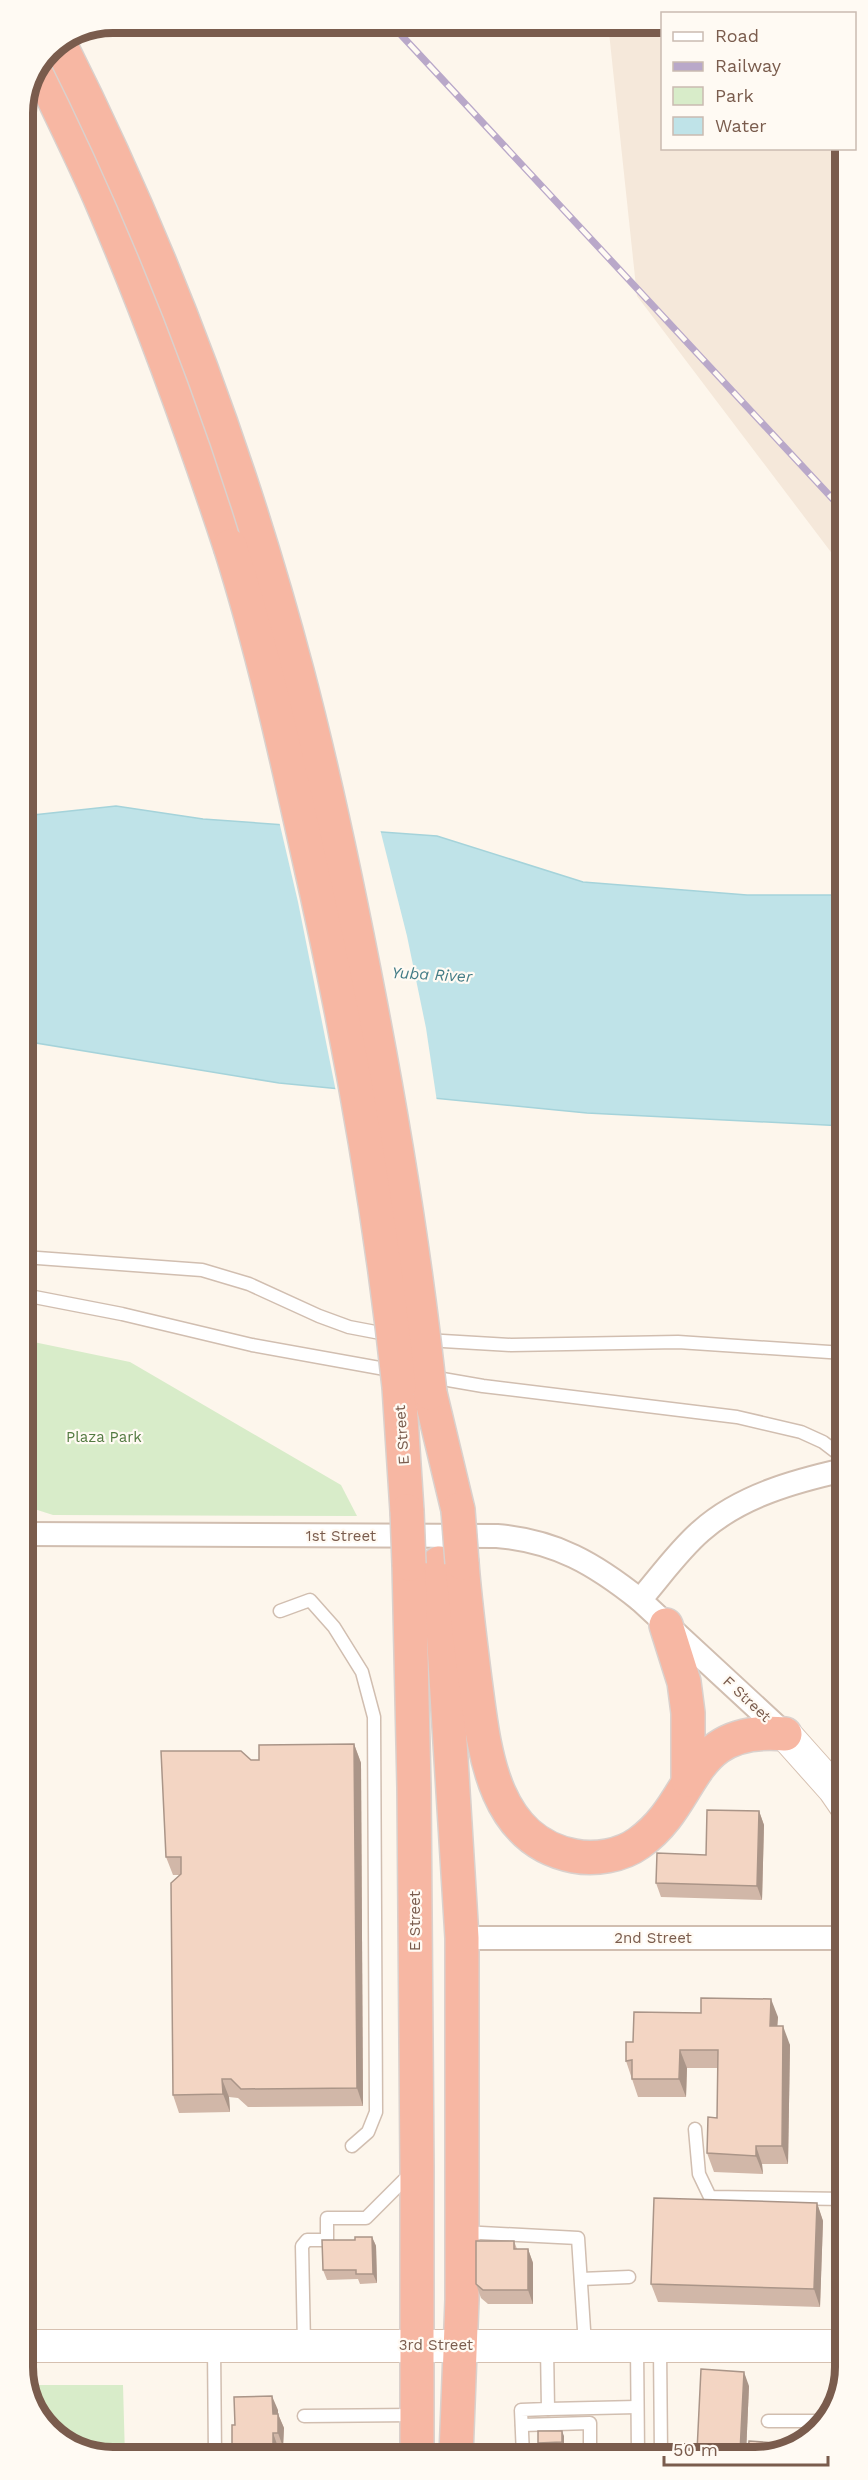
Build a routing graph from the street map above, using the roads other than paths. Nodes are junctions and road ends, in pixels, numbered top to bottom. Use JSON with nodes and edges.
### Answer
{"nodes":[{"id":1,"x":63,"y":51,"type":"edge"},
{"id":2,"x":43,"y":76,"type":"edge"},
{"id":3,"x":33,"y":1258,"type":"edge"},
{"id":4,"x":33,"y":1297,"type":"edge"},
{"id":5,"x":835,"y":1352,"type":"edge"},
{"id":6,"x":835,"y":1451,"type":"edge"},
{"id":7,"x":835,"y":1472,"type":"edge"},
{"id":8,"x":434,"y":1511,"type":"junction"},
{"id":9,"x":33,"y":1534,"type":"edge"},
{"id":10,"x":437,"y":1563,"type":"junction"},
{"id":11,"x":640,"y":1600,"type":"junction"},
{"id":12,"x":280,"y":1611,"type":"dead end"},
{"id":13,"x":666,"y":1625,"type":"junction"},
{"id":14,"x":785,"y":1734,"type":"junction"},
{"id":15,"x":688,"y":1780,"type":"junction"},
{"id":16,"x":835,"y":1790,"type":"edge"},
{"id":17,"x":462,"y":1938,"type":"junction"},
{"id":18,"x":835,"y":1938,"type":"edge"},
{"id":19,"x":695,"y":2129,"type":"dead end"},
{"id":20,"x":352,"y":2146,"type":"dead end"},
{"id":21,"x":417,"y":2168,"type":"junction"},
{"id":22,"x":835,"y":2199,"type":"edge"},
{"id":23,"x":462,"y":2232,"type":"junction"},
{"id":24,"x":630,"y":2277,"type":"dead end"},
{"id":25,"x":581,"y":2279,"type":"junction"},
{"id":26,"x":416,"y":2344,"type":"junction"},
{"id":27,"x":214,"y":2345,"type":"junction"},
{"id":28,"x":304,"y":2345,"type":"junction"},
{"id":29,"x":461,"y":2345,"type":"junction"},
{"id":30,"x":547,"y":2345,"type":"junction"},
{"id":31,"x":585,"y":2345,"type":"junction"},
{"id":32,"x":33,"y":2346,"type":"edge"},
{"id":33,"x":649,"y":2346,"type":"junction"},
{"id":34,"x":835,"y":2346,"type":"edge"},
{"id":35,"x":637,"y":2407,"type":"junction"},
{"id":36,"x":548,"y":2409,"type":"junction"},
{"id":37,"x":416,"y":2415,"type":"junction"},
{"id":38,"x":304,"y":2416,"type":"dead end"},
{"id":39,"x":768,"y":2421,"type":"dead end"},
{"id":40,"x":813,"y":2421,"type":"edge"},
{"id":41,"x":522,"y":2425,"type":"junction"},
{"id":42,"x":215,"y":2447,"type":"edge"},
{"id":43,"x":417,"y":2447,"type":"edge"},
{"id":44,"x":456,"y":2447,"type":"edge"},
{"id":45,"x":523,"y":2447,"type":"edge"},
{"id":46,"x":590,"y":2447,"type":"edge"},
{"id":47,"x":638,"y":2447,"type":"edge"},
{"id":48,"x":659,"y":2447,"type":"edge"}],
"edges":[{"from":1,"to":8,"type":"highway","name":"E Street","bridge":true},
{"from":2,"to":8,"type":"highway","name":"E Street","bridge":true},
{"from":3,"to":5,"type":"lane"},
{"from":4,"to":6,"type":"lane"},
{"from":7,"to":11,"type":"street"},
{"from":8,"to":10,"type":"highway","name":"E Street"},
{"from":9,"to":11,"type":"street","name":"1st Street"},
{"from":10,"to":15,"type":"highway"},
{"from":10,"to":17,"type":"highway","name":"E Street"},
{"from":10,"to":21,"type":"highway","name":"E Street"},
{"from":11,"to":13,"type":"street","name":"F Street"},
{"from":12,"to":20,"type":"lane"},
{"from":13,"to":14,"type":"street","name":"F Street"},
{"from":13,"to":15,"type":"highway"},
{"from":14,"to":15,"type":"highway"},
{"from":14,"to":16,"type":"main road","name":"F Street"},
{"from":17,"to":18,"type":"street","name":"2nd Street"},
{"from":17,"to":23,"type":"highway","name":"E Street"},
{"from":19,"to":22,"type":"lane"},
{"from":21,"to":26,"type":"highway","name":"E Street"},
{"from":21,"to":28,"type":"lane"},
{"from":23,"to":25,"type":"lane"},
{"from":23,"to":29,"type":"highway","name":"E Street"},
{"from":24,"to":25,"type":"lane"},
{"from":25,"to":31,"type":"lane"},
{"from":26,"to":28,"type":"main road","name":"3rd Street"},
{"from":26,"to":29,"type":"main road","name":"3rd Street"},
{"from":26,"to":37,"type":"highway","name":"E Street"},
{"from":27,"to":28,"type":"main road","name":"3rd Street"},
{"from":27,"to":32,"type":"main road","name":"3rd Street"},
{"from":27,"to":42,"type":"lane"},
{"from":29,"to":30,"type":"main road","name":"3rd Street"},
{"from":29,"to":44,"type":"highway","name":"E Street"},
{"from":30,"to":31,"type":"main road","name":"3rd Street"},
{"from":30,"to":36,"type":"lane"},
{"from":31,"to":33,"type":"main road","name":"3rd Street"},
{"from":33,"to":34,"type":"main road","name":"3rd Street"},
{"from":33,"to":35,"type":"lane"},
{"from":33,"to":48,"type":"lane"},
{"from":35,"to":36,"type":"lane"},
{"from":35,"to":47,"type":"lane"},
{"from":36,"to":41,"type":"lane"},
{"from":37,"to":38,"type":"lane"},
{"from":37,"to":43,"type":"highway","name":"E Street"},
{"from":39,"to":40,"type":"lane"},
{"from":41,"to":45,"type":"lane"},
{"from":41,"to":46,"type":"lane"}]}
